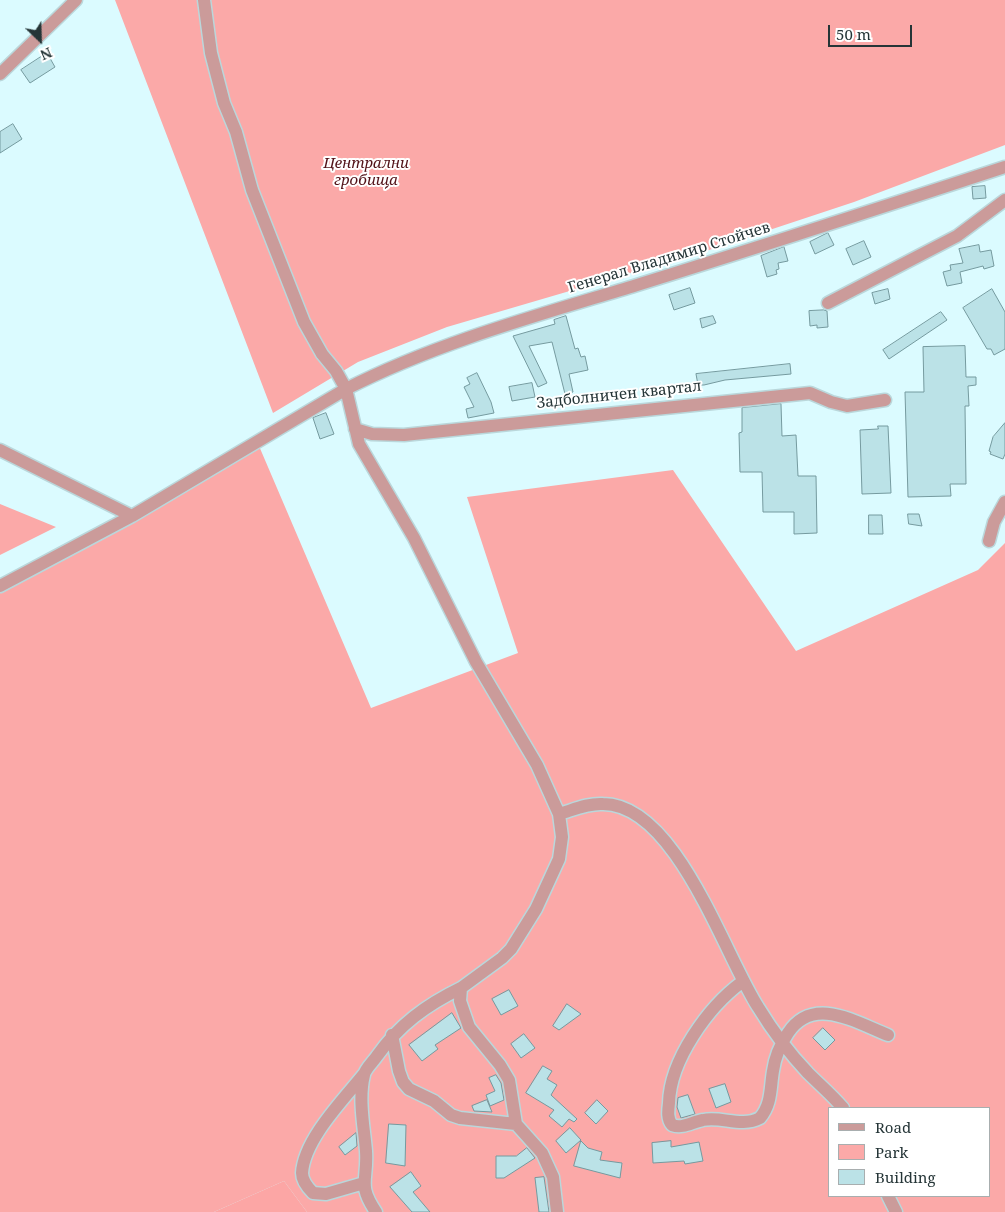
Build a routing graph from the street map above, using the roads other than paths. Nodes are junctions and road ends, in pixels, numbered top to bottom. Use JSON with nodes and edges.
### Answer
{"nodes":[{"id":1,"x":76,"y":0,"type":"edge"},
{"id":2,"x":204,"y":0,"type":"edge"},
{"id":3,"x":0,"y":74,"type":"edge"},
{"id":4,"x":1005,"y":167,"type":"edge"},
{"id":5,"x":1005,"y":200,"type":"edge"},
{"id":6,"x":828,"y":303,"type":"dead end"},
{"id":7,"x":346,"y":389,"type":"junction"},
{"id":8,"x":885,"y":400,"type":"dead end"},
{"id":9,"x":355,"y":429,"type":"junction"},
{"id":10,"x":0,"y":450,"type":"edge"},
{"id":11,"x":1005,"y":502,"type":"edge"},
{"id":12,"x":132,"y":516,"type":"junction"},
{"id":13,"x":989,"y":541,"type":"dead end"},
{"id":14,"x":0,"y":586,"type":"edge"},
{"id":15,"x":559,"y":814,"type":"junction"},
{"id":16,"x":742,"y":982,"type":"junction"},
{"id":17,"x":461,"y":988,"type":"junction"},
{"id":18,"x":392,"y":1035,"type":"junction"},
{"id":19,"x":888,"y":1035,"type":"dead end"},
{"id":20,"x":783,"y":1041,"type":"junction"},
{"id":21,"x":364,"y":1074,"type":"junction"},
{"id":22,"x":842,"y":1107,"type":"edge"},
{"id":23,"x":516,"y":1124,"type":"junction"},
{"id":24,"x":364,"y":1183,"type":"junction"},
{"id":25,"x":888,"y":1197,"type":"edge"},
{"id":26,"x":376,"y":1212,"type":"edge"},
{"id":27,"x":557,"y":1212,"type":"edge"},
{"id":28,"x":896,"y":1212,"type":"edge"}],
"edges":[{"from":1,"to":3,"type":"street"},
{"from":2,"to":7,"type":"street"},
{"from":4,"to":7,"type":"street","name":"Генерал Владимир Стойчев"},
{"from":5,"to":6,"type":"street"},
{"from":7,"to":9,"type":"street"},
{"from":7,"to":12,"type":"street","name":"Генерал Владимир Стойчев"},
{"from":8,"to":9,"type":"street","name":"Задболничен квартал"},
{"from":9,"to":15,"type":"street"},
{"from":10,"to":12,"type":"street"},
{"from":11,"to":13,"type":"street"},
{"from":12,"to":14,"type":"street","name":"Генерал Владимир Стойчев"},
{"from":15,"to":16,"type":"street"},
{"from":15,"to":17,"type":"street"},
{"from":16,"to":20,"type":"street"},
{"from":16,"to":20,"type":"street"},
{"from":17,"to":18,"type":"street"},
{"from":17,"to":23,"type":"street"},
{"from":18,"to":21,"type":"street"},
{"from":18,"to":23,"type":"street"},
{"from":19,"to":20,"type":"street"},
{"from":20,"to":22,"type":"street"},
{"from":21,"to":24,"type":"street"},
{"from":21,"to":24,"type":"street"},
{"from":23,"to":27,"type":"street"},
{"from":24,"to":26,"type":"street"},
{"from":25,"to":28,"type":"street"}]}
